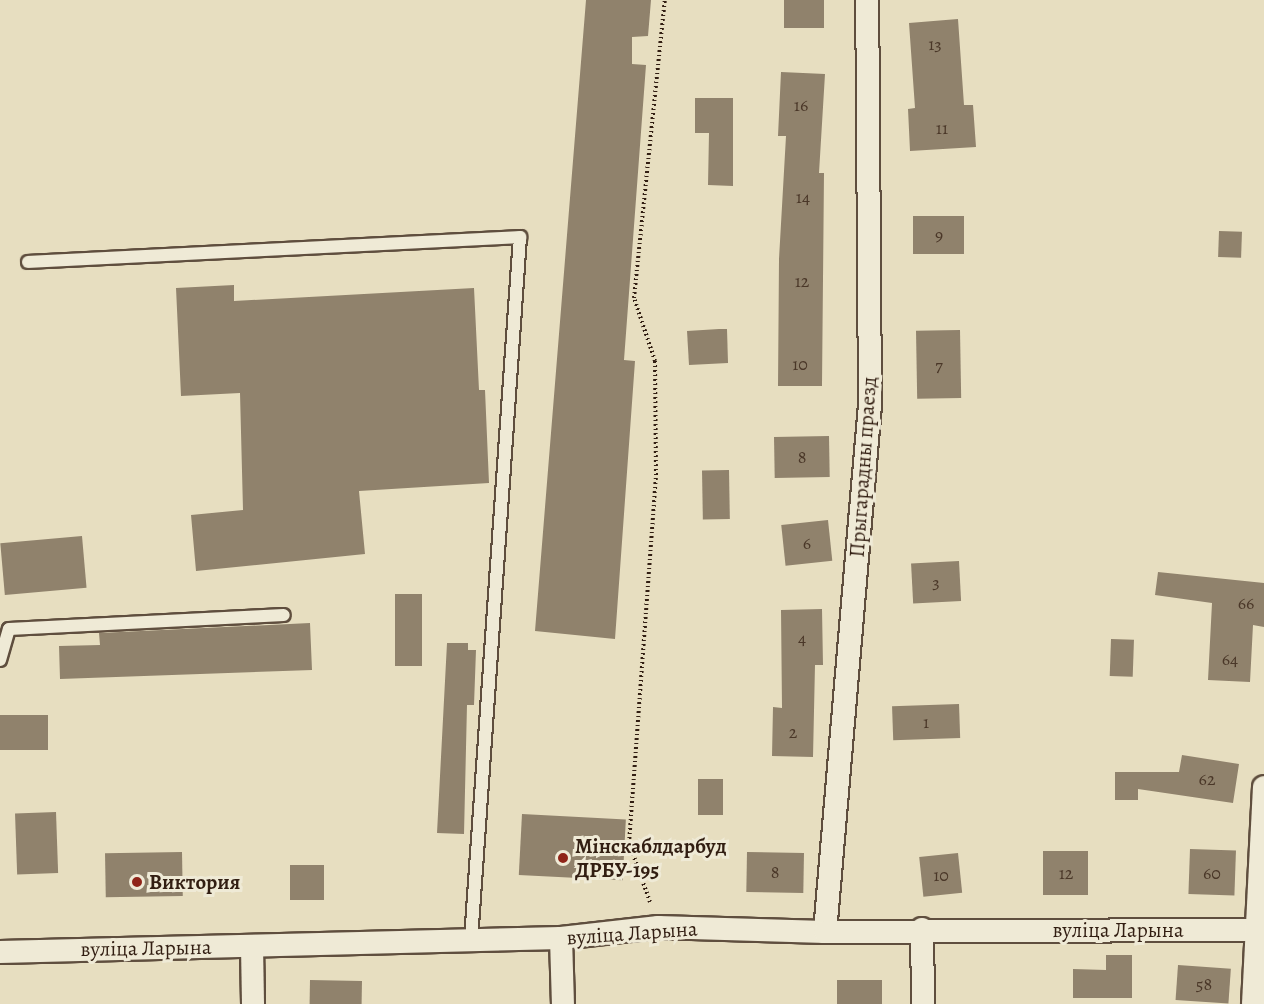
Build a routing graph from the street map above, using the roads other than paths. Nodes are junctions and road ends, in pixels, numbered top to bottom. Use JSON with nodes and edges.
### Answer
{"nodes":[{"id":1,"x":867,"y":0,"type":"edge"},
{"id":2,"x":28,"y":262,"type":"dead end"},
{"id":3,"x":284,"y":615,"type":"dead end"},
{"id":4,"x":0,"y":660,"type":"edge"},
{"id":5,"x":1264,"y":787,"type":"edge"},
{"id":6,"x":922,"y":929,"type":"junction"},
{"id":7,"x":1260,"y":930,"type":"edge"},
{"id":8,"x":825,"y":932,"type":"junction"},
{"id":9,"x":561,"y":938,"type":"junction"},
{"id":10,"x":471,"y":940,"type":"junction"},
{"id":11,"x":252,"y":946,"type":"junction"},
{"id":12,"x":0,"y":952,"type":"edge"},
{"id":13,"x":253,"y":1004,"type":"edge"},
{"id":14,"x":564,"y":1004,"type":"edge"},
{"id":15,"x":923,"y":1004,"type":"edge"},
{"id":16,"x":1253,"y":1004,"type":"edge"}],
"edges":[{"from":1,"to":8,"type":"street","name":"Прыгарадны праезд"},
{"from":2,"to":10,"type":"lane"},
{"from":3,"to":4,"type":"lane"},
{"from":5,"to":7,"type":"street"},
{"from":6,"to":7,"type":"street","name":"вуліца Ларына"},
{"from":6,"to":8,"type":"street","name":"вуліца Ларына"},
{"from":6,"to":15,"type":"street"},
{"from":7,"to":16,"type":"street"},
{"from":8,"to":9,"type":"street","name":"вуліца Ларына"},
{"from":9,"to":10,"type":"street","name":"вуліца Ларына"},
{"from":9,"to":14,"type":"street"},
{"from":10,"to":11,"type":"street","name":"вуліца Ларына"},
{"from":11,"to":12,"type":"street","name":"вуліца Ларына"},
{"from":11,"to":13,"type":"street"}]}
